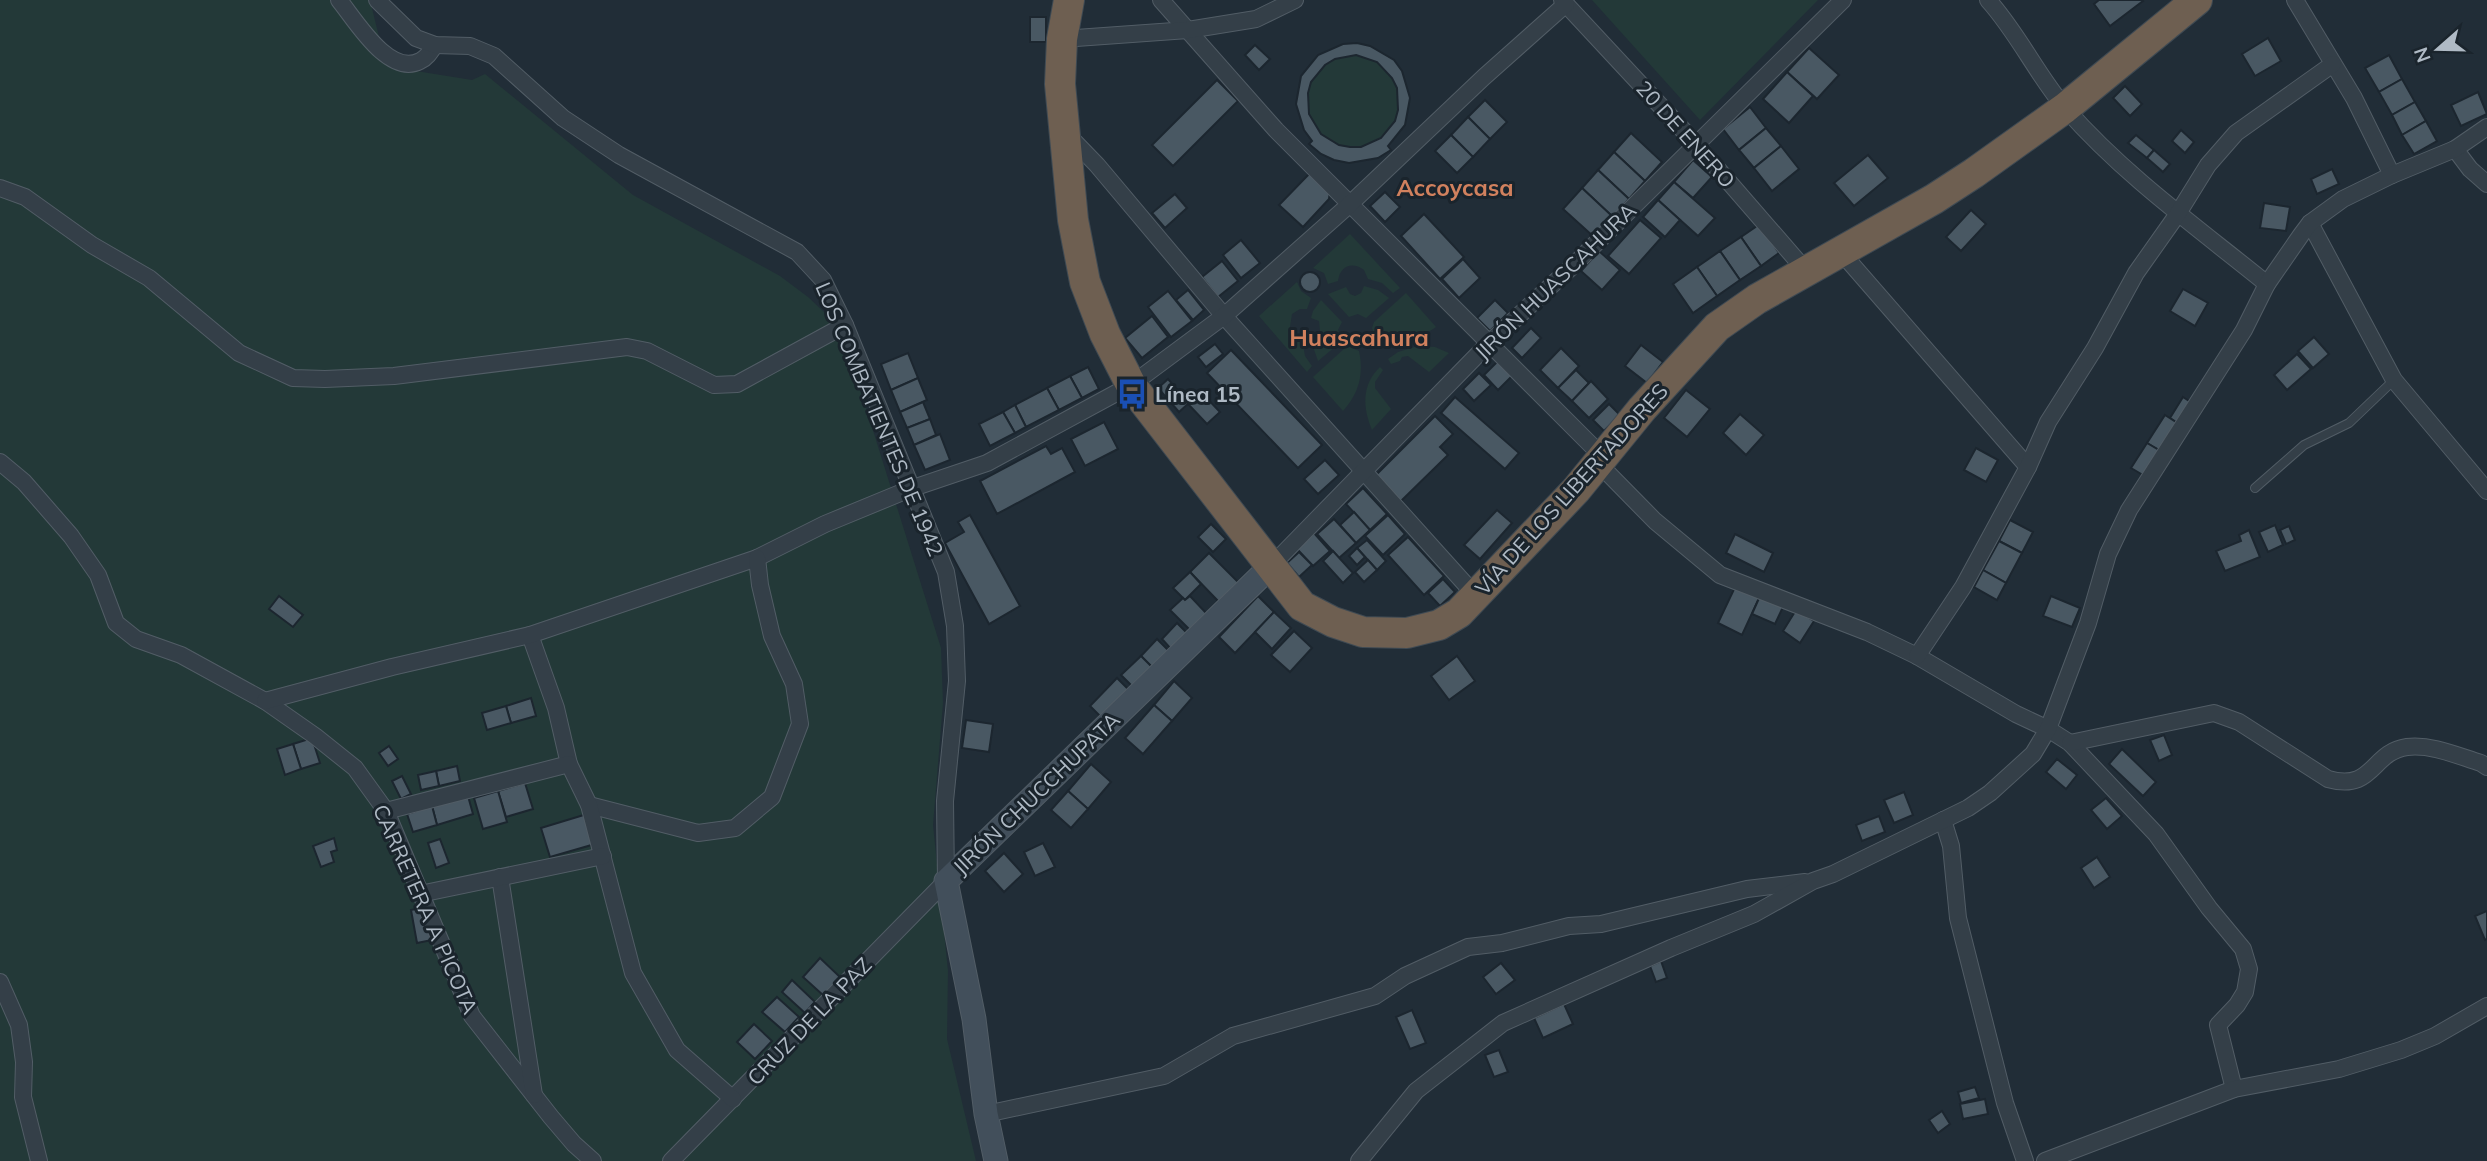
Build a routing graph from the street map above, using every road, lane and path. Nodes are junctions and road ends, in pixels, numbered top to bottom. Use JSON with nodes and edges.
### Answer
{"nodes":[{"id":1,"x":339,"y":0,"type":"edge"},
{"id":2,"x":377,"y":0,"type":"edge"},
{"id":3,"x":1069,"y":0,"type":"edge"},
{"id":4,"x":1161,"y":0,"type":"edge"},
{"id":5,"x":1295,"y":0,"type":"edge"},
{"id":6,"x":1843,"y":0,"type":"edge"},
{"id":7,"x":1989,"y":0,"type":"edge"},
{"id":8,"x":2197,"y":0,"type":"edge"},
{"id":9,"x":2295,"y":0,"type":"edge"},
{"id":10,"x":1564,"y":2,"type":"edge"},
{"id":11,"x":1188,"y":30,"type":"junction"},
{"id":12,"x":1062,"y":39,"type":"junction"},
{"id":13,"x":435,"y":45,"type":"junction"},
{"id":14,"x":2333,"y":64,"type":"junction"},
{"id":15,"x":2065,"y":108,"type":"junction"},
{"id":16,"x":2487,"y":127,"type":"edge"},
{"id":17,"x":1064,"y":131,"type":"junction"},
{"id":18,"x":1696,"y":144,"type":"junction"},
{"id":19,"x":2455,"y":149,"type":"junction"},
{"id":20,"x":2392,"y":175,"type":"junction"},
{"id":21,"x":2487,"y":184,"type":"edge"},
{"id":22,"x":0,"y":188,"type":"edge"},
{"id":23,"x":1349,"y":205,"type":"junction"},
{"id":24,"x":2177,"y":215,"type":"junction"},
{"id":25,"x":2310,"y":223,"type":"junction"},
{"id":26,"x":1841,"y":252,"type":"junction"},
{"id":27,"x":1807,"y":272,"type":"junction"},
{"id":28,"x":2267,"y":284,"type":"junction"},
{"id":29,"x":1224,"y":316,"type":"junction"},
{"id":30,"x":845,"y":325,"type":"junction"},
{"id":31,"x":1488,"y":344,"type":"junction"},
{"id":32,"x":2394,"y":380,"type":"junction"},
{"id":33,"x":1131,"y":385,"type":"junction"},
{"id":34,"x":1600,"y":460,"type":"junction"},
{"id":35,"x":0,"y":462,"type":"edge"},
{"id":36,"x":2028,"y":467,"type":"junction"},
{"id":37,"x":1364,"y":471,"type":"junction"},
{"id":38,"x":2255,"y":488,"type":"dead end"},
{"id":39,"x":910,"y":489,"type":"junction"},
{"id":40,"x":2487,"y":491,"type":"edge"},
{"id":41,"x":757,"y":558,"type":"junction"},
{"id":42,"x":1271,"y":566,"type":"junction"},
{"id":43,"x":1476,"y":596,"type":"junction"},
{"id":44,"x":530,"y":635,"type":"junction"},
{"id":45,"x":1917,"y":656,"type":"junction"},
{"id":46,"x":265,"y":701,"type":"junction"},
{"id":47,"x":2048,"y":729,"type":"junction"},
{"id":48,"x":2070,"y":743,"type":"junction"},
{"id":49,"x":569,"y":764,"type":"junction"},
{"id":50,"x":2487,"y":767,"type":"edge"},
{"id":51,"x":589,"y":805,"type":"junction"},
{"id":52,"x":386,"y":811,"type":"junction"},
{"id":53,"x":1943,"y":820,"type":"junction"},
{"id":54,"x":603,"y":856,"type":"junction"},
{"id":55,"x":500,"y":877,"type":"junction"},
{"id":56,"x":946,"y":881,"type":"junction"},
{"id":57,"x":1813,"y":881,"type":"junction"},
{"id":58,"x":420,"y":894,"type":"junction"},
{"id":59,"x":0,"y":982,"type":"edge"},
{"id":60,"x":2487,"y":1006,"type":"edge"},
{"id":61,"x":2234,"y":1089,"type":"junction"},
{"id":62,"x":534,"y":1098,"type":"junction"},
{"id":63,"x":733,"y":1099,"type":"junction"},
{"id":64,"x":986,"y":1114,"type":"junction"},
{"id":65,"x":39,"y":1161,"type":"edge"},
{"id":66,"x":593,"y":1161,"type":"edge"},
{"id":67,"x":671,"y":1161,"type":"edge"},
{"id":68,"x":996,"y":1161,"type":"edge"},
{"id":69,"x":1359,"y":1161,"type":"edge"},
{"id":70,"x":2025,"y":1161,"type":"edge"},
{"id":71,"x":2045,"y":1161,"type":"edge"}],
"edges":[{"from":1,"to":13,"type":"street"},
{"from":2,"to":13,"type":"street","name":"LOS COMBATIENTES DE 1942"},
{"from":3,"to":12,"type":"highway","name":"VÍA DE LOS LIBERTADORES"},
{"from":4,"to":11,"type":"street"},
{"from":5,"to":11,"type":"street"},
{"from":6,"to":18,"type":"street","name":"JIRÓN HUASCAHURA"},
{"from":7,"to":15,"type":"street"},
{"from":8,"to":15,"type":"highway","name":"VÍA DE LOS LIBERTADORES"},
{"from":9,"to":14,"type":"street"},
{"from":10,"to":18,"type":"street","name":"20 DE ENERO"},
{"from":10,"to":23,"type":"street"},
{"from":11,"to":12,"type":"street"},
{"from":11,"to":23,"type":"street"},
{"from":12,"to":17,"type":"highway","name":"VÍA DE LOS LIBERTADORES"},
{"from":13,"to":30,"type":"street","name":"LOS COMBATIENTES DE 1942"},
{"from":14,"to":20,"type":"street"},
{"from":14,"to":24,"type":"street"},
{"from":15,"to":24,"type":"street"},
{"from":15,"to":26,"type":"highway","name":"VÍA DE LOS LIBERTADORES"},
{"from":16,"to":19,"type":"street"},
{"from":17,"to":29,"type":"street"},
{"from":17,"to":33,"type":"highway","name":"VÍA DE LOS LIBERTADORES"},
{"from":18,"to":27,"type":"street","name":"20 DE ENERO"},
{"from":18,"to":31,"type":"street","name":"JIRÓN HUASCAHURA"},
{"from":19,"to":20,"type":"street"},
{"from":19,"to":21,"type":"street"},
{"from":20,"to":25,"type":"street"},
{"from":22,"to":30,"type":"street"},
{"from":23,"to":29,"type":"street"},
{"from":23,"to":31,"type":"street"},
{"from":24,"to":28,"type":"street"},
{"from":24,"to":36,"type":"street"},
{"from":25,"to":28,"type":"street"},
{"from":25,"to":32,"type":"street"},
{"from":26,"to":27,"type":"highway","name":"VÍA DE LOS LIBERTADORES"},
{"from":26,"to":36,"type":"street"},
{"from":27,"to":34,"type":"highway","name":"VÍA DE LOS LIBERTADORES"},
{"from":28,"to":47,"type":"street"},
{"from":29,"to":33,"type":"street"},
{"from":29,"to":37,"type":"street"},
{"from":30,"to":39,"type":"street","name":"LOS COMBATIENTES DE 1942"},
{"from":31,"to":34,"type":"street"},
{"from":31,"to":37,"type":"street","name":"JIRÓN HUASCAHURA"},
{"from":32,"to":38,"type":"lane"},
{"from":32,"to":40,"type":"street"},
{"from":33,"to":39,"type":"street"},
{"from":33,"to":42,"type":"highway","name":"VÍA DE LOS LIBERTADORES"},
{"from":34,"to":43,"type":"highway","name":"VÍA DE LOS LIBERTADORES"},
{"from":34,"to":45,"type":"street"},
{"from":35,"to":46,"type":"street","name":"CARRETERA A PICOTA"},
{"from":36,"to":45,"type":"street"},
{"from":37,"to":42,"type":"street","name":"JIRÓN HUASCAHURA"},
{"from":37,"to":43,"type":"street"},
{"from":39,"to":41,"type":"street"},
{"from":39,"to":56,"type":"street","name":"LOS COMBATIENTES DE 1942"},
{"from":41,"to":44,"type":"street"},
{"from":41,"to":51,"type":"street"},
{"from":42,"to":43,"type":"highway","name":"VÍA DE LOS LIBERTADORES"},
{"from":42,"to":56,"type":"street","name":"JIRÓN CHUCCHUPATA"},
{"from":44,"to":46,"type":"street"},
{"from":44,"to":49,"type":"street"},
{"from":45,"to":47,"type":"street"},
{"from":46,"to":52,"type":"street","name":"CARRETERA A PICOTA"},
{"from":47,"to":48,"type":"street"},
{"from":47,"to":53,"type":"street"},
{"from":48,"to":50,"type":"street"},
{"from":48,"to":61,"type":"street"},
{"from":49,"to":51,"type":"street"},
{"from":49,"to":52,"type":"street"},
{"from":51,"to":54,"type":"street"},
{"from":52,"to":58,"type":"street","name":"CARRETERA A PICOTA"},
{"from":53,"to":57,"type":"street"},
{"from":53,"to":70,"type":"street"},
{"from":54,"to":55,"type":"street"},
{"from":54,"to":63,"type":"street"},
{"from":55,"to":58,"type":"street"},
{"from":55,"to":62,"type":"street"},
{"from":56,"to":63,"type":"street","name":"CRUZ DE LA PAZ"},
{"from":56,"to":64,"type":"street","name":"JIRÓN CHUCCHUPATA"},
{"from":57,"to":64,"type":"street"},
{"from":57,"to":69,"type":"street"},
{"from":58,"to":62,"type":"street","name":"CARRETERA A PICOTA"},
{"from":59,"to":65,"type":"street"},
{"from":60,"to":61,"type":"street"},
{"from":61,"to":71,"type":"street"},
{"from":62,"to":66,"type":"street","name":"CARRETERA A PICOTA"},
{"from":63,"to":67,"type":"street","name":"CRUZ DE LA PAZ"},
{"from":64,"to":68,"type":"street","name":"JIRÓN CHUCCHUPATA"}]}
